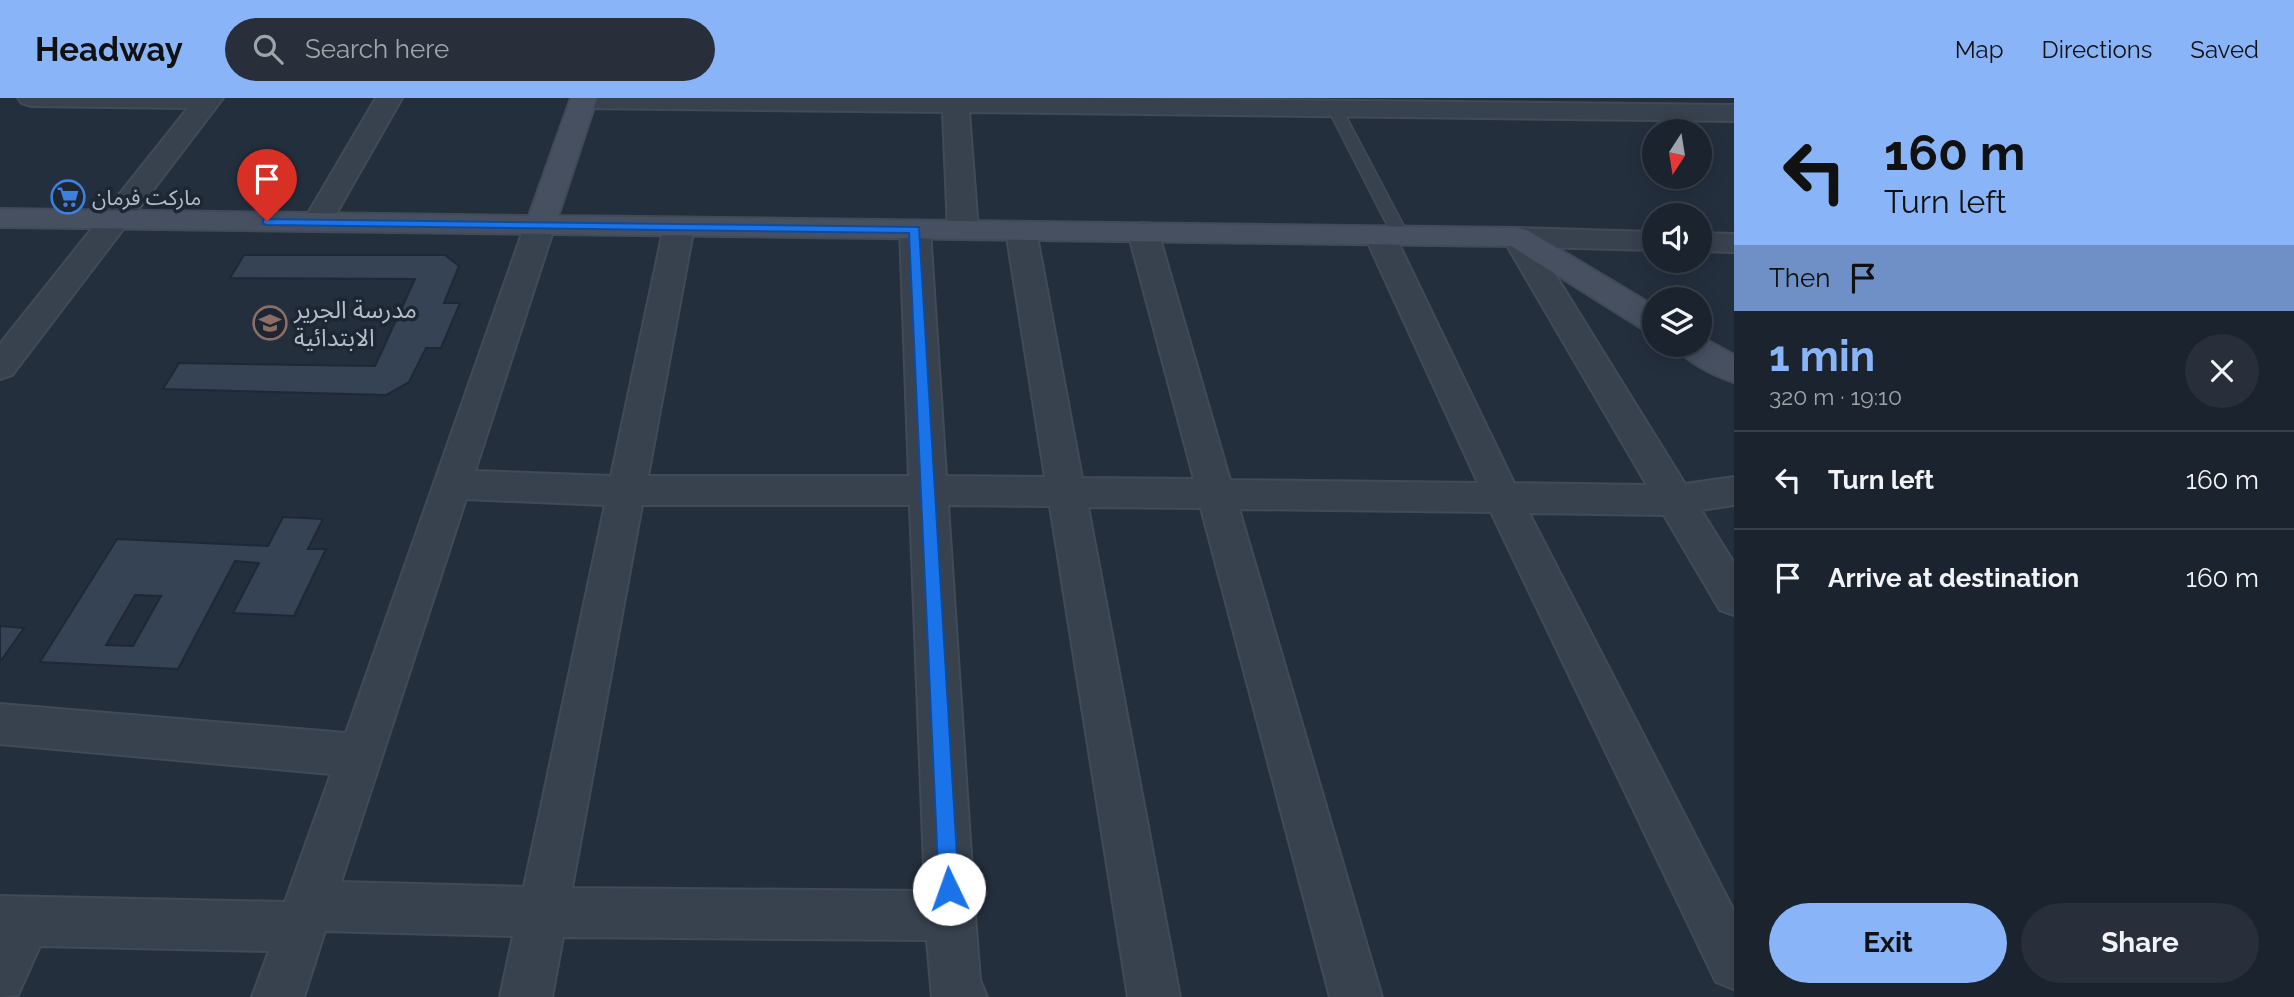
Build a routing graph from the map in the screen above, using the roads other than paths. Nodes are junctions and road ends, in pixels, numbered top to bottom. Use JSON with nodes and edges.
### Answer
{"nodes":[{"id":1,"x":31,"y":98,"type":"edge"},
{"id":2,"x":389,"y":98,"type":"edge"},
{"id":3,"x":209,"y":99,"type":"edge"},
{"id":4,"x":583,"y":99,"type":"edge"},
{"id":5,"x":955,"y":101,"type":"edge"},
{"id":6,"x":1542,"y":103,"type":"edge"},
{"id":7,"x":1334,"y":107,"type":"junction"},
{"id":8,"x":1718,"y":108,"type":"edge"},
{"id":9,"x":1734,"y":132,"type":"edge"},
{"id":10,"x":0,"y":218,"type":"edge"},
{"id":11,"x":115,"y":219,"type":"junction"},
{"id":12,"x":317,"y":222,"type":"junction"},
{"id":13,"x":540,"y":225,"type":"junction"},
{"id":14,"x":679,"y":226,"type":"junction"},
{"id":15,"x":915,"y":230,"type":"junction"},
{"id":16,"x":963,"y":230,"type":"junction"},
{"id":17,"x":1021,"y":231,"type":"junction"},
{"id":18,"x":1143,"y":232,"type":"junction"},
{"id":19,"x":1391,"y":236,"type":"junction"},
{"id":20,"x":1517,"y":237,"type":"junction"},
{"id":21,"x":1642,"y":241,"type":"edge"},
{"id":22,"x":1712,"y":242,"type":"edge"},
{"id":23,"x":1734,"y":243,"type":"edge"},
{"id":24,"x":1642,"y":314,"type":"edge"},
{"id":25,"x":1712,"y":357,"type":"edge"},
{"id":26,"x":0,"y":367,"type":"edge"},
{"id":27,"x":1734,"y":370,"type":"edge"},
{"id":28,"x":452,"y":484,"type":"junction"},
{"id":29,"x":928,"y":490,"type":"junction"},
{"id":30,"x":627,"y":491,"type":"junction"},
{"id":31,"x":1734,"y":491,"type":"edge"},
{"id":32,"x":1065,"y":492,"type":"junction"},
{"id":33,"x":1216,"y":494,"type":"junction"},
{"id":34,"x":1503,"y":498,"type":"junction"},
{"id":35,"x":1674,"y":499,"type":"junction"},
{"id":36,"x":1734,"y":597,"type":"edge"},
{"id":37,"x":0,"y":724,"type":"edge"},
{"id":38,"x":360,"y":755,"type":"junction"},
{"id":39,"x":543,"y":912,"type":"junction"},
{"id":40,"x":305,"y":916,"type":"junction"},
{"id":41,"x":950,"y":916,"type":"junction"},
{"id":42,"x":13,"y":921,"type":"edge"},
{"id":43,"x":1734,"y":964,"type":"edge"},
{"id":44,"x":0,"y":977,"type":"edge"},
{"id":45,"x":278,"y":997,"type":"edge"},
{"id":46,"x":526,"y":997,"type":"edge"},
{"id":47,"x":961,"y":997,"type":"edge"},
{"id":48,"x":1154,"y":997,"type":"edge"},
{"id":49,"x":1356,"y":997,"type":"edge"}],
"edges":[{"from":1,"to":3,"type":"street"},
{"from":2,"to":12,"type":"street"},
{"from":3,"to":11,"type":"street"},
{"from":4,"to":5,"type":"street"},
{"from":4,"to":13,"type":"street"},
{"from":5,"to":7,"type":"street"},
{"from":5,"to":16,"type":"street"},
{"from":6,"to":7,"type":"street"},
{"from":6,"to":8,"type":"street"},
{"from":7,"to":19,"type":"lane"},
{"from":8,"to":9,"type":"street"},
{"from":10,"to":11,"type":"street"},
{"from":11,"to":12,"type":"street"},
{"from":11,"to":26,"type":"street"},
{"from":12,"to":13,"type":"street"},
{"from":13,"to":14,"type":"street"},
{"from":13,"to":28,"type":"street"},
{"from":14,"to":15,"type":"street"},
{"from":14,"to":30,"type":"street"},
{"from":15,"to":16,"type":"street"},
{"from":15,"to":29,"type":"street"},
{"from":16,"to":17,"type":"street"},
{"from":17,"to":18,"type":"street"},
{"from":17,"to":32,"type":"street"},
{"from":18,"to":19,"type":"street"},
{"from":18,"to":33,"type":"street"},
{"from":19,"to":20,"type":"street"},
{"from":19,"to":34,"type":"street"},
{"from":20,"to":21,"type":"street"},
{"from":20,"to":24,"type":"street"},
{"from":20,"to":35,"type":"street"},
{"from":22,"to":23,"type":"street"},
{"from":25,"to":27,"type":"street"},
{"from":28,"to":30,"type":"street"},
{"from":28,"to":38,"type":"street"},
{"from":29,"to":30,"type":"street"},
{"from":29,"to":32,"type":"street"},
{"from":29,"to":41,"type":"street"},
{"from":30,"to":39,"type":"street"},
{"from":31,"to":35,"type":"street"},
{"from":32,"to":33,"type":"street"},
{"from":32,"to":48,"type":"street"},
{"from":33,"to":34,"type":"street"},
{"from":33,"to":49,"type":"street"},
{"from":34,"to":35,"type":"street"},
{"from":34,"to":43,"type":"street"},
{"from":35,"to":36,"type":"street"},
{"from":37,"to":38,"type":"street"},
{"from":38,"to":40,"type":"street"},
{"from":39,"to":40,"type":"street"},
{"from":39,"to":41,"type":"street"},
{"from":39,"to":46,"type":"street"},
{"from":40,"to":42,"type":"street"},
{"from":40,"to":45,"type":"street"},
{"from":41,"to":47,"type":"street"},
{"from":42,"to":44,"type":"street"}]}
